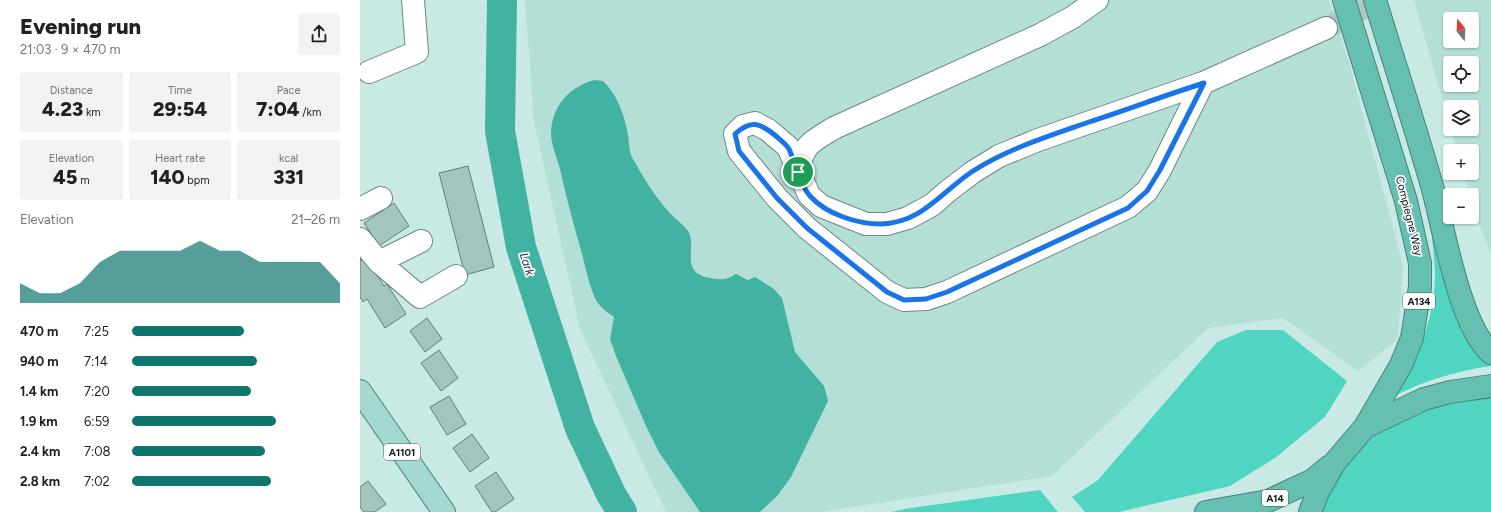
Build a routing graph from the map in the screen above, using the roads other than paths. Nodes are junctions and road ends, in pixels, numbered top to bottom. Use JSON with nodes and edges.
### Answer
{"nodes":[{"id":1,"x":412,"y":0,"type":"edge"},
{"id":2,"x":1097,"y":0,"type":"edge"},
{"id":3,"x":1344,"y":0,"type":"edge"},
{"id":4,"x":1375,"y":0,"type":"edge"},
{"id":5,"x":1326,"y":28,"type":"tunnel mouth"},
{"id":6,"x":369,"y":72,"type":"dead end"},
{"id":7,"x":1204,"y":83,"type":"junction"},
{"id":8,"x":798,"y":172,"type":"junction"},
{"id":9,"x":381,"y":198,"type":"dead end"},
{"id":10,"x":360,"y":210,"type":"edge"},
{"id":11,"x":360,"y":239,"type":"edge"},
{"id":12,"x":421,"y":241,"type":"dead end"},
{"id":13,"x":379,"y":262,"type":"junction"},
{"id":14,"x":456,"y":276,"type":"dead end"},
{"id":15,"x":1491,"y":353,"type":"edge"},
{"id":16,"x":1491,"y":386,"type":"edge"},
{"id":17,"x":360,"y":391,"type":"edge"},
{"id":18,"x":1364,"y":427,"type":"junction"},
{"id":19,"x":1335,"y":462,"type":"junction"},
{"id":20,"x":444,"y":512,"type":"edge"},
{"id":21,"x":1206,"y":512,"type":"edge"},
{"id":22,"x":1310,"y":512,"type":"edge"}],
"edges":[{"from":1,"to":6,"type":"street"},
{"from":2,"to":8,"type":"street"},
{"from":3,"to":18,"type":"highway","name":"Compiegne Way","number":"A134"},
{"from":4,"to":15,"type":"highway"},
{"from":5,"to":7,"type":"street"},
{"from":7,"to":8,"type":"street"},
{"from":7,"to":8,"type":"street"},
{"from":9,"to":10,"type":"street"},
{"from":11,"to":13,"type":"street"},
{"from":12,"to":13,"type":"street"},
{"from":13,"to":14,"type":"street"},
{"from":16,"to":18,"type":"highway"},
{"from":17,"to":20,"type":"main road","number":"A1101"},
{"from":18,"to":19,"type":"highway","name":"Compiegne Way"},
{"from":19,"to":21,"type":"highway","number":"A14"},
{"from":19,"to":22,"type":"highway"}]}
